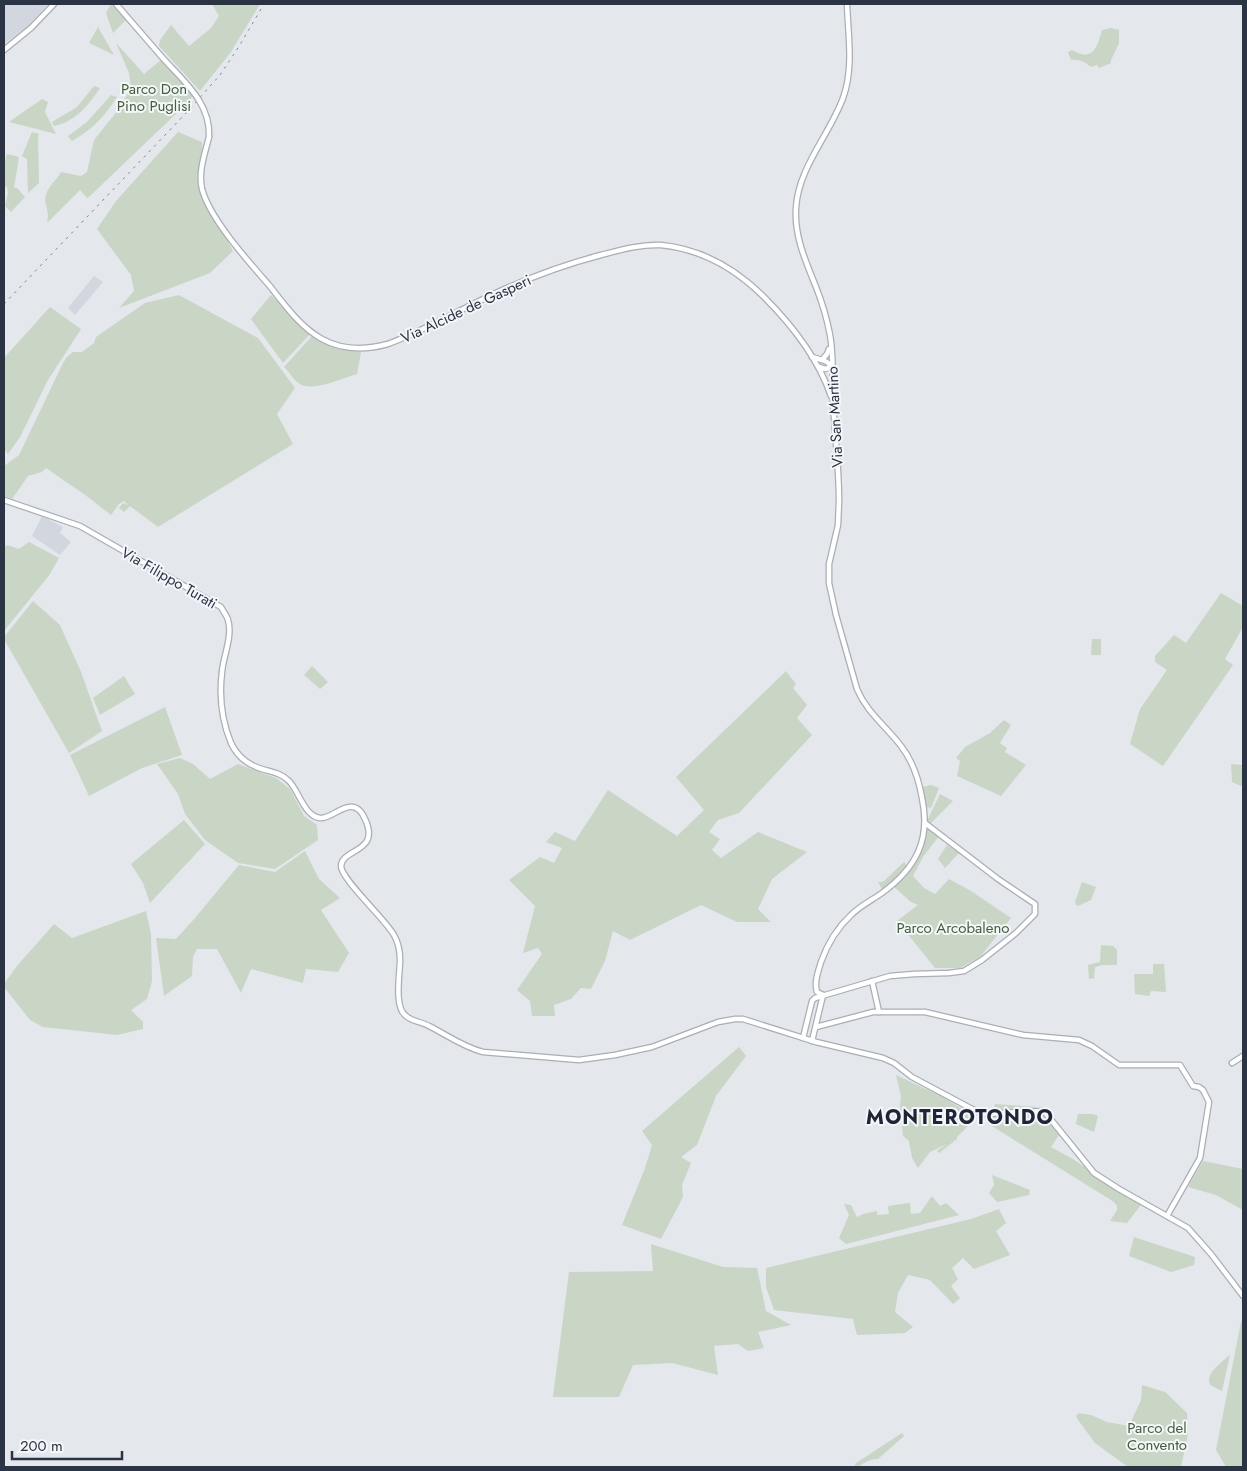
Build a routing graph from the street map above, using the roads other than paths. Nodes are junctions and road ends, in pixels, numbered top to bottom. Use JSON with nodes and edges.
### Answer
{"nodes":[{"id":1,"x":54,"y":4,"type":"edge"},
{"id":2,"x":116,"y":4,"type":"edge"},
{"id":3,"x":847,"y":4,"type":"edge"},
{"id":4,"x":4,"y":50,"type":"edge"},
{"id":5,"x":830,"y":340,"type":"junction"},
{"id":6,"x":812,"y":356,"type":"junction"},
{"id":7,"x":822,"y":360,"type":"junction"},
{"id":8,"x":818,"y":367,"type":"junction"},
{"id":9,"x":832,"y":367,"type":"junction"},
{"id":10,"x":833,"y":402,"type":"junction"},
{"id":11,"x":4,"y":500,"type":"edge"},
{"id":12,"x":925,"y":822,"type":"junction"},
{"id":13,"x":872,"y":981,"type":"junction"},
{"id":14,"x":823,"y":996,"type":"junction"},
{"id":15,"x":879,"y":1012,"type":"junction"},
{"id":16,"x":816,"y":1027,"type":"junction"},
{"id":17,"x":803,"y":1038,"type":"junction"},
{"id":18,"x":812,"y":1041,"type":"junction"},
{"id":19,"x":1243,"y":1056,"type":"edge"},
{"id":20,"x":1232,"y":1063,"type":"dead end"},
{"id":21,"x":1168,"y":1216,"type":"junction"},
{"id":22,"x":1243,"y":1294,"type":"edge"}],
"edges":[{"from":1,"to":4,"type":"main road"},
{"from":2,"to":6,"type":"main road","name":"Via Alcide de Gasperi","bridge":true},
{"from":3,"to":5,"type":"main road","name":"Via San Martino"},
{"from":5,"to":7,"type":"main road"},
{"from":5,"to":9,"type":"main road","name":"Via San Martino"},
{"from":6,"to":7,"type":"main road"},
{"from":6,"to":8,"type":"main road","name":"Via Alcide de Gasperi"},
{"from":7,"to":9,"type":"main road"},
{"from":8,"to":9,"type":"main road"},
{"from":8,"to":10,"type":"main road","name":"Via Alcide de Gasperi"},
{"from":9,"to":10,"type":"main road","name":"Via San Martino"},
{"from":10,"to":12,"type":"main road","name":"Via San Martino"},
{"from":11,"to":17,"type":"main road","name":"Via Filippo Turati"},
{"from":12,"to":13,"type":"main road"},
{"from":12,"to":14,"type":"main road","name":"Via San Martino"},
{"from":13,"to":14,"type":"main road"},
{"from":13,"to":15,"type":"main road"},
{"from":14,"to":16,"type":"main road"},
{"from":14,"to":17,"type":"main road"},
{"from":15,"to":16,"type":"main road"},
{"from":15,"to":21,"type":"main road"},
{"from":16,"to":18,"type":"main road"},
{"from":17,"to":18,"type":"main road"},
{"from":18,"to":21,"type":"main road"},
{"from":19,"to":20,"type":"main road"},
{"from":21,"to":22,"type":"main road"}]}
